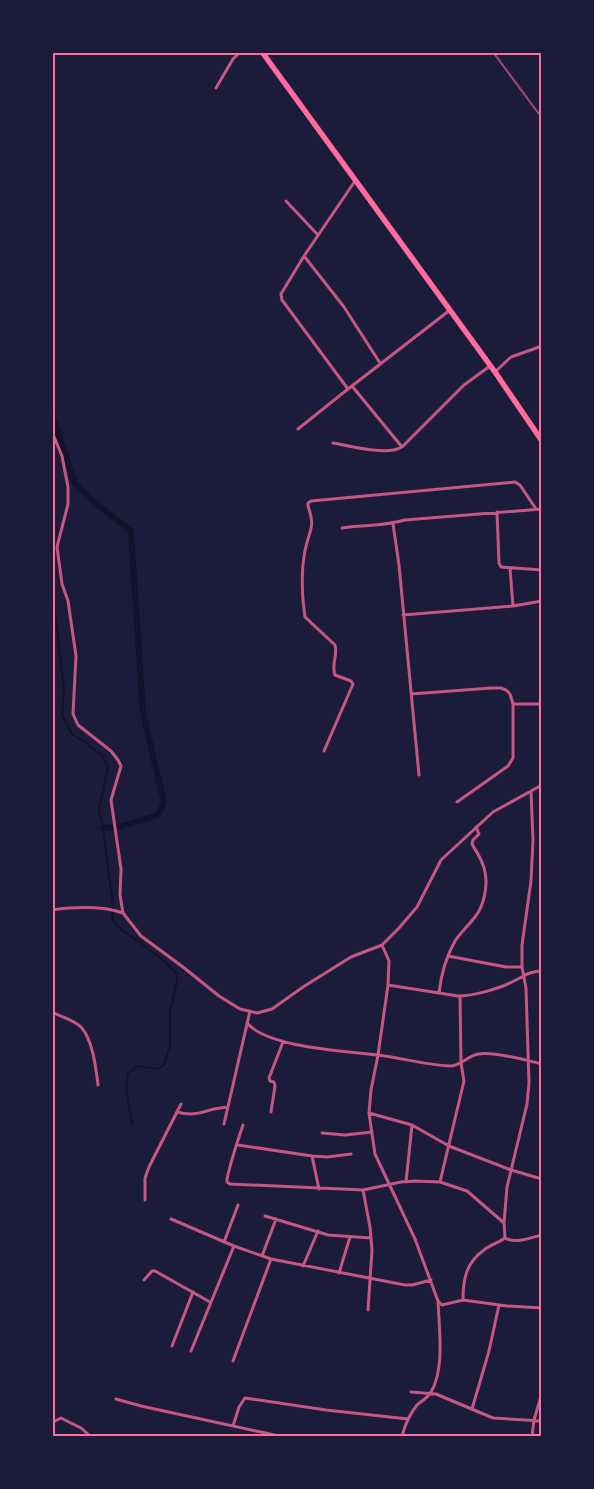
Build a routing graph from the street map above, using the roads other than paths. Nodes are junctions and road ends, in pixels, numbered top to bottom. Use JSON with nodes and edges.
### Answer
{"nodes":[{"id":1,"x":240,"y":52,"type":"edge"},
{"id":2,"x":262,"y":52,"type":"edge"},
{"id":3,"x":216,"y":88,"type":"dead end"},
{"id":4,"x":356,"y":180,"type":"junction"},
{"id":5,"x":286,"y":201,"type":"dead end"},
{"id":6,"x":318,"y":235,"type":"junction"},
{"id":7,"x":304,"y":256,"type":"junction"},
{"id":8,"x":450,"y":310,"type":"junction"},
{"id":9,"x":542,"y":346,"type":"edge"},
{"id":10,"x":380,"y":363,"type":"junction"},
{"id":11,"x":491,"y":366,"type":"junction"},
{"id":12,"x":495,"y":372,"type":"junction"},
{"id":13,"x":350,"y":387,"type":"junction"},
{"id":14,"x":298,"y":430,"type":"dead end"},
{"id":15,"x":52,"y":432,"type":"edge"},
{"id":16,"x":542,"y":441,"type":"edge"},
{"id":17,"x":333,"y":443,"type":"dead end"},
{"id":18,"x":402,"y":447,"type":"junction"},
{"id":19,"x":536,"y":509,"type":"junction"},
{"id":20,"x":542,"y":509,"type":"edge"},
{"id":21,"x":497,"y":512,"type":"junction"},
{"id":22,"x":393,"y":524,"type":"junction"},
{"id":23,"x":342,"y":528,"type":"dead end"},
{"id":24,"x":510,"y":568,"type":"junction"},
{"id":25,"x":542,"y":570,"type":"edge"},
{"id":26,"x":542,"y":601,"type":"edge"},
{"id":27,"x":513,"y":606,"type":"junction"},
{"id":28,"x":403,"y":615,"type":"junction"},
{"id":29,"x":411,"y":694,"type":"junction"},
{"id":30,"x":513,"y":704,"type":"junction"},
{"id":31,"x":542,"y":704,"type":"edge"},
{"id":32,"x":324,"y":751,"type":"dead end"},
{"id":33,"x":419,"y":775,"type":"dead end"},
{"id":34,"x":542,"y":785,"type":"edge"},
{"id":35,"x":531,"y":791,"type":"junction"},
{"id":36,"x":457,"y":802,"type":"dead end"},
{"id":37,"x":476,"y":827,"type":"junction"},
{"id":38,"x":52,"y":910,"type":"edge"},
{"id":39,"x":123,"y":913,"type":"junction"},
{"id":40,"x":382,"y":945,"type":"junction"},
{"id":41,"x":448,"y":956,"type":"junction"},
{"id":42,"x":522,"y":967,"type":"junction"},
{"id":43,"x":542,"y":971,"type":"edge"},
{"id":44,"x":525,"y":974,"type":"junction"},
{"id":45,"x":388,"y":985,"type":"junction"},
{"id":46,"x":439,"y":993,"type":"junction"},
{"id":47,"x":460,"y":996,"type":"junction"},
{"id":48,"x":250,"y":1011,"type":"junction"},
{"id":49,"x":52,"y":1012,"type":"edge"},
{"id":50,"x":247,"y":1023,"type":"junction"},
{"id":51,"x":283,"y":1042,"type":"junction"},
{"id":52,"x":378,"y":1055,"type":"junction"},
{"id":53,"x":529,"y":1060,"type":"junction"},
{"id":54,"x":461,"y":1063,"type":"junction"},
{"id":55,"x":542,"y":1064,"type":"edge"},
{"id":56,"x":98,"y":1085,"type":"dead end"},
{"id":57,"x":180,"y":1104,"type":"dead end"},
{"id":58,"x":228,"y":1107,"type":"junction"},
{"id":59,"x":177,"y":1112,"type":"junction"},
{"id":60,"x":271,"y":1112,"type":"dead end"},
{"id":61,"x":369,"y":1113,"type":"junction"},
{"id":62,"x":224,"y":1124,"type":"dead end"},
{"id":63,"x":243,"y":1125,"type":"dead end"},
{"id":64,"x":412,"y":1125,"type":"junction"},
{"id":65,"x":372,"y":1132,"type":"junction"},
{"id":66,"x":322,"y":1133,"type":"dead end"},
{"id":67,"x":238,"y":1145,"type":"junction"},
{"id":68,"x":449,"y":1146,"type":"junction"},
{"id":69,"x":351,"y":1154,"type":"dead end"},
{"id":70,"x":312,"y":1156,"type":"junction"},
{"id":71,"x":511,"y":1170,"type":"junction"},
{"id":72,"x":542,"y":1179,"type":"edge"},
{"id":73,"x":406,"y":1182,"type":"junction"},
{"id":74,"x":440,"y":1182,"type":"junction"},
{"id":75,"x":390,"y":1184,"type":"junction"},
{"id":76,"x":319,"y":1189,"type":"junction"},
{"id":77,"x":363,"y":1190,"type":"junction"},
{"id":78,"x":145,"y":1200,"type":"dead end"},
{"id":79,"x":238,"y":1205,"type":"dead end"},
{"id":80,"x":265,"y":1216,"type":"dead end"},
{"id":81,"x":171,"y":1219,"type":"dead end"},
{"id":82,"x":276,"y":1219,"type":"junction"},
{"id":83,"x":504,"y":1223,"type":"junction"},
{"id":84,"x":318,"y":1232,"type":"junction"},
{"id":85,"x":542,"y":1235,"type":"edge"},
{"id":86,"x":350,"y":1238,"type":"junction"},
{"id":87,"x":371,"y":1238,"type":"junction"},
{"id":88,"x":505,"y":1238,"type":"junction"},
{"id":89,"x":224,"y":1242,"type":"junction"},
{"id":90,"x":234,"y":1246,"type":"junction"},
{"id":91,"x":262,"y":1256,"type":"junction"},
{"id":92,"x":270,"y":1259,"type":"junction"},
{"id":93,"x":303,"y":1266,"type":"junction"},
{"id":94,"x":339,"y":1273,"type":"junction"},
{"id":95,"x":372,"y":1279,"type":"junction"},
{"id":96,"x":144,"y":1280,"type":"dead end"},
{"id":97,"x":431,"y":1280,"type":"junction"},
{"id":98,"x":193,"y":1292,"type":"junction"},
{"id":99,"x":463,"y":1300,"type":"junction"},
{"id":100,"x":438,"y":1301,"type":"junction"},
{"id":101,"x":210,"y":1302,"type":"junction"},
{"id":102,"x":499,"y":1305,"type":"junction"},
{"id":103,"x":542,"y":1308,"type":"edge"},
{"id":104,"x":368,"y":1310,"type":"dead end"},
{"id":105,"x":172,"y":1346,"type":"dead end"},
{"id":106,"x":192,"y":1351,"type":"dead end"},
{"id":107,"x":232,"y":1362,"type":"dead end"},
{"id":108,"x":411,"y":1392,"type":"dead end"},
{"id":109,"x":542,"y":1393,"type":"edge"},
{"id":110,"x":430,"y":1394,"type":"junction"},
{"id":111,"x":116,"y":1399,"type":"dead end"},
{"id":112,"x":472,"y":1409,"type":"junction"},
{"id":113,"x":408,"y":1419,"type":"junction"},
{"id":114,"x":534,"y":1420,"type":"junction"},
{"id":115,"x":542,"y":1421,"type":"edge"},
{"id":116,"x":52,"y":1424,"type":"edge"},
{"id":117,"x":233,"y":1426,"type":"junction"},
{"id":118,"x":90,"y":1436,"type":"edge"},
{"id":119,"x":279,"y":1436,"type":"edge"},
{"id":120,"x":402,"y":1436,"type":"edge"},
{"id":121,"x":532,"y":1436,"type":"edge"}],
"edges":[{"from":1,"to":3,"type":"street"},
{"from":2,"to":4,"type":"highway"},
{"from":4,"to":6,"type":"street"},
{"from":4,"to":8,"type":"highway"},
{"from":5,"to":6,"type":"street"},
{"from":6,"to":7,"type":"street"},
{"from":7,"to":10,"type":"street"},
{"from":7,"to":13,"type":"street"},
{"from":8,"to":10,"type":"street"},
{"from":8,"to":11,"type":"highway"},
{"from":9,"to":12,"type":"street"},
{"from":10,"to":13,"type":"street"},
{"from":11,"to":12,"type":"highway"},
{"from":11,"to":18,"type":"street"},
{"from":12,"to":16,"type":"highway"},
{"from":13,"to":14,"type":"street"},
{"from":13,"to":18,"type":"street"},
{"from":15,"to":39,"type":"street"},
{"from":17,"to":18,"type":"street"},
{"from":19,"to":20,"type":"street"},
{"from":19,"to":21,"type":"street"},
{"from":19,"to":32,"type":"street"},
{"from":21,"to":22,"type":"street"},
{"from":21,"to":24,"type":"street"},
{"from":22,"to":23,"type":"street"},
{"from":22,"to":28,"type":"street"},
{"from":24,"to":25,"type":"street"},
{"from":24,"to":27,"type":"street"},
{"from":26,"to":27,"type":"street"},
{"from":27,"to":28,"type":"street"},
{"from":28,"to":29,"type":"street"},
{"from":29,"to":30,"type":"street"},
{"from":29,"to":33,"type":"street"},
{"from":30,"to":31,"type":"street"},
{"from":30,"to":36,"type":"street"},
{"from":34,"to":35,"type":"street"},
{"from":35,"to":37,"type":"street"},
{"from":35,"to":42,"type":"street"},
{"from":37,"to":40,"type":"street"},
{"from":37,"to":41,"type":"street"},
{"from":38,"to":39,"type":"street"},
{"from":39,"to":48,"type":"street"},
{"from":40,"to":45,"type":"street"},
{"from":40,"to":48,"type":"street"},
{"from":41,"to":42,"type":"street"},
{"from":41,"to":46,"type":"street"},
{"from":42,"to":44,"type":"street"},
{"from":43,"to":44,"type":"street"},
{"from":44,"to":47,"type":"street"},
{"from":44,"to":53,"type":"street"},
{"from":45,"to":46,"type":"street"},
{"from":45,"to":52,"type":"street"},
{"from":46,"to":47,"type":"street"},
{"from":47,"to":54,"type":"street"},
{"from":48,"to":50,"type":"street"},
{"from":49,"to":56,"type":"street"},
{"from":50,"to":51,"type":"street"},
{"from":50,"to":58,"type":"street"},
{"from":51,"to":52,"type":"street"},
{"from":51,"to":60,"type":"street"},
{"from":52,"to":54,"type":"street"},
{"from":52,"to":61,"type":"street"},
{"from":53,"to":54,"type":"street"},
{"from":53,"to":55,"type":"street"},
{"from":53,"to":71,"type":"street"},
{"from":54,"to":68,"type":"street"},
{"from":57,"to":59,"type":"street"},
{"from":58,"to":59,"type":"street"},
{"from":58,"to":62,"type":"street"},
{"from":59,"to":78,"type":"street"},
{"from":61,"to":64,"type":"street"},
{"from":61,"to":65,"type":"street"},
{"from":63,"to":67,"type":"street"},
{"from":64,"to":68,"type":"street"},
{"from":64,"to":73,"type":"street"},
{"from":65,"to":66,"type":"street"},
{"from":65,"to":75,"type":"street"},
{"from":67,"to":70,"type":"street"},
{"from":67,"to":76,"type":"street"},
{"from":68,"to":71,"type":"street"},
{"from":68,"to":74,"type":"street"},
{"from":69,"to":70,"type":"street"},
{"from":70,"to":76,"type":"street"},
{"from":71,"to":72,"type":"street"},
{"from":71,"to":83,"type":"street"},
{"from":73,"to":74,"type":"street"},
{"from":73,"to":75,"type":"street"},
{"from":74,"to":83,"type":"street"},
{"from":75,"to":77,"type":"street"},
{"from":75,"to":97,"type":"street"},
{"from":76,"to":77,"type":"street"},
{"from":77,"to":87,"type":"street"},
{"from":79,"to":89,"type":"street"},
{"from":80,"to":82,"type":"street"},
{"from":81,"to":89,"type":"street"},
{"from":82,"to":84,"type":"street"},
{"from":82,"to":91,"type":"street"},
{"from":83,"to":88,"type":"street"},
{"from":84,"to":86,"type":"street"},
{"from":84,"to":93,"type":"street"},
{"from":85,"to":88,"type":"street"},
{"from":86,"to":87,"type":"street"},
{"from":86,"to":94,"type":"street"},
{"from":87,"to":95,"type":"street"},
{"from":88,"to":99,"type":"street"},
{"from":89,"to":90,"type":"street"},
{"from":90,"to":91,"type":"street"},
{"from":90,"to":101,"type":"street"},
{"from":91,"to":92,"type":"street"},
{"from":92,"to":93,"type":"street"},
{"from":92,"to":107,"type":"street"},
{"from":93,"to":94,"type":"street"},
{"from":94,"to":95,"type":"street"},
{"from":95,"to":97,"type":"street"},
{"from":95,"to":104,"type":"street"},
{"from":96,"to":98,"type":"street"},
{"from":97,"to":100,"type":"street"},
{"from":98,"to":101,"type":"street"},
{"from":98,"to":105,"type":"street"},
{"from":99,"to":100,"type":"street"},
{"from":99,"to":102,"type":"street"},
{"from":100,"to":110,"type":"street"},
{"from":101,"to":106,"type":"street"},
{"from":102,"to":103,"type":"street"},
{"from":102,"to":112,"type":"street"},
{"from":108,"to":110,"type":"street"},
{"from":109,"to":114,"type":"street"},
{"from":110,"to":112,"type":"street"},
{"from":110,"to":113,"type":"street"},
{"from":111,"to":117,"type":"street"},
{"from":112,"to":114,"type":"street"},
{"from":113,"to":117,"type":"street"},
{"from":113,"to":120,"type":"street"},
{"from":114,"to":115,"type":"street"},
{"from":114,"to":121,"type":"street"},
{"from":116,"to":118,"type":"street"},
{"from":117,"to":119,"type":"street"}]}
